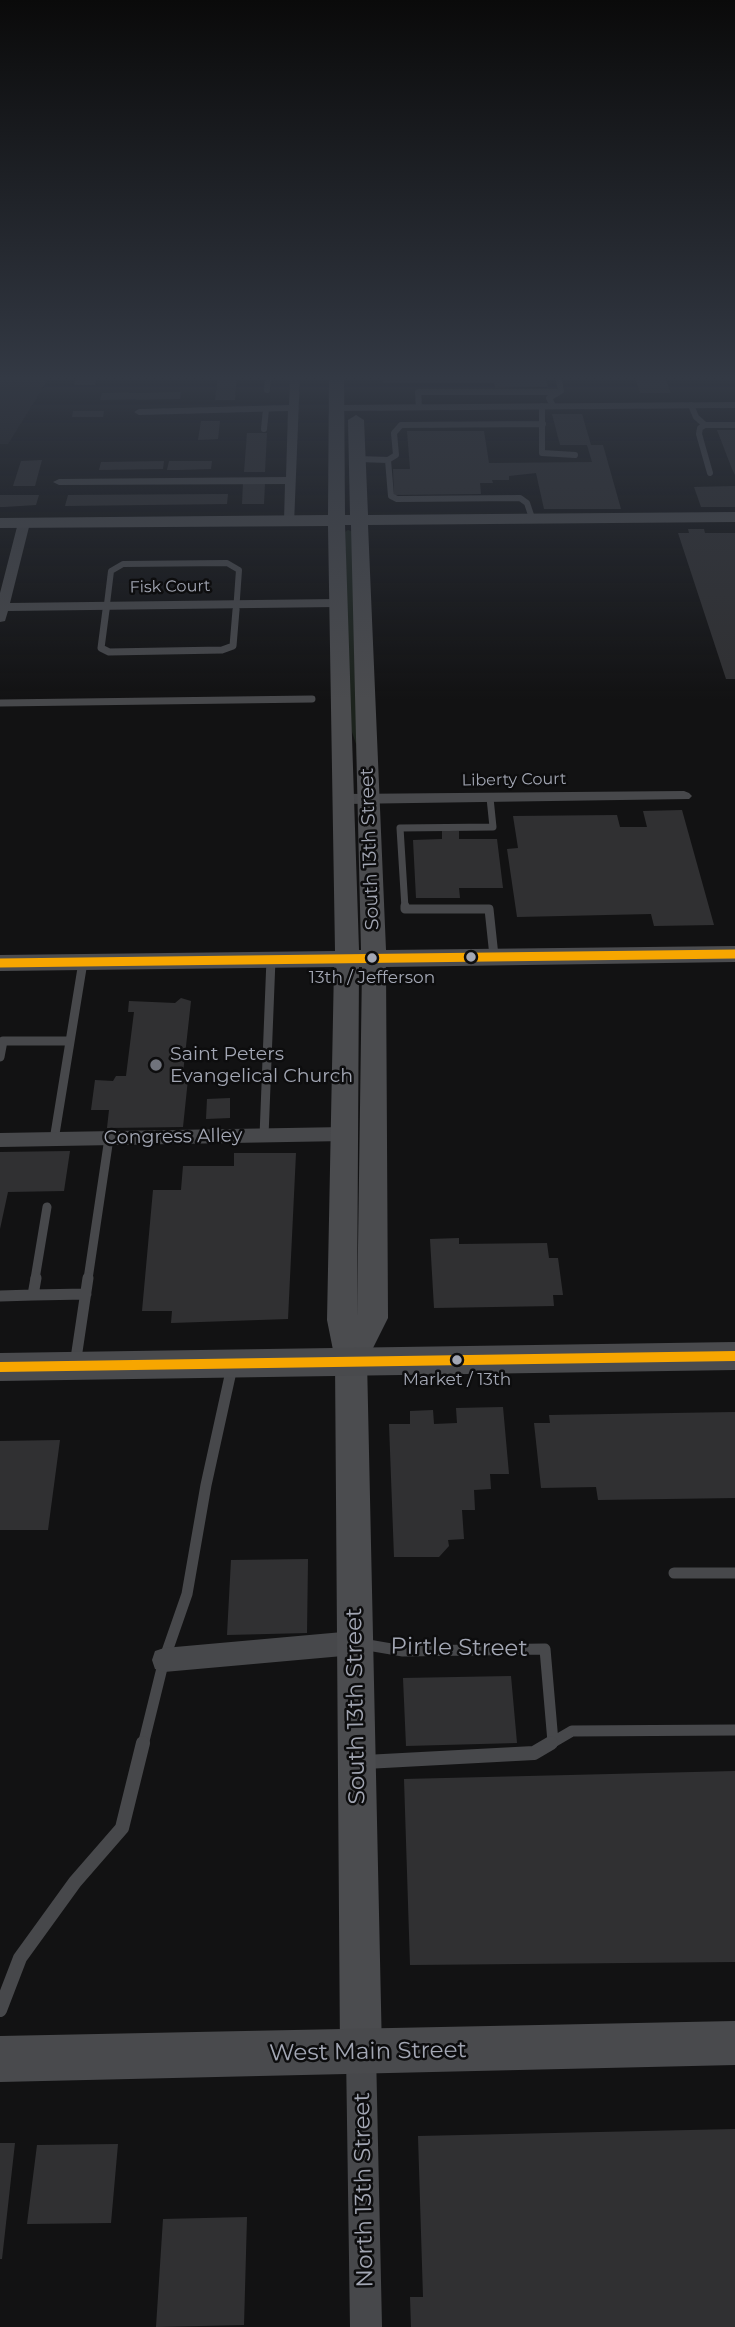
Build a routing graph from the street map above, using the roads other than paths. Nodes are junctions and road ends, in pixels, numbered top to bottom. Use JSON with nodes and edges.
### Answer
{"nodes":[{"id":1,"x":291,"y":484,"type":"edge"},
{"id":2,"x":337,"y":484,"type":"edge"},
{"id":3,"x":359,"y":484,"type":"edge"},
{"id":4,"x":390,"y":484,"type":"edge"},
{"id":5,"x":735,"y":516,"type":"edge"},
{"id":6,"x":532,"y":518,"type":"junction"},
{"id":7,"x":290,"y":520,"type":"junction"},
{"id":8,"x":337,"y":520,"type":"junction"},
{"id":9,"x":360,"y":520,"type":"junction"},
{"id":10,"x":0,"y":523,"type":"edge"},
{"id":11,"x":24,"y":523,"type":"junction"},
{"id":12,"x":337,"y":603,"type":"junction"},
{"id":13,"x":236,"y":604,"type":"junction"},
{"id":14,"x":106,"y":605,"type":"junction"},
{"id":15,"x":1,"y":611,"type":"edge"},
{"id":16,"x":312,"y":699,"type":"dead end"},
{"id":17,"x":0,"y":703,"type":"edge"},
{"id":18,"x":684,"y":796,"type":"dead end"},
{"id":19,"x":490,"y":797,"type":"junction"},
{"id":20,"x":356,"y":799,"type":"junction"},
{"id":21,"x":735,"y":954,"type":"edge"},
{"id":22,"x":494,"y":956,"type":"junction"},
{"id":23,"x":360,"y":958,"type":"junction"},
{"id":24,"x":271,"y":959,"type":"junction"},
{"id":25,"x":83,"y":962,"type":"junction"},
{"id":26,"x":0,"y":963,"type":"edge"},
{"id":27,"x":70,"y":1041,"type":"junction"},
{"id":28,"x":0,"y":1057,"type":"edge"},
{"id":29,"x":345,"y":1134,"type":"junction"},
{"id":30,"x":264,"y":1136,"type":"junction"},
{"id":31,"x":109,"y":1138,"type":"junction"},
{"id":32,"x":54,"y":1139,"type":"junction"},
{"id":33,"x":0,"y":1140,"type":"edge"},
{"id":34,"x":47,"y":1207,"type":"dead end"},
{"id":35,"x":86,"y":1294,"type":"junction"},
{"id":36,"x":33,"y":1295,"type":"junction"},
{"id":37,"x":0,"y":1296,"type":"edge"},
{"id":38,"x":735,"y":1356,"type":"edge"},
{"id":39,"x":351,"y":1360,"type":"junction"},
{"id":40,"x":233,"y":1362,"type":"junction"},
{"id":41,"x":75,"y":1365,"type":"junction"},
{"id":42,"x":0,"y":1367,"type":"edge"},
{"id":43,"x":674,"y":1573,"type":"dead end"},
{"id":44,"x":735,"y":1573,"type":"edge"},
{"id":45,"x":354,"y":1643,"type":"junction"},
{"id":46,"x":164,"y":1660,"type":"junction"},
{"id":47,"x":735,"y":1730,"type":"edge"},
{"id":48,"x":553,"y":1742,"type":"junction"},
{"id":49,"x":357,"y":1762,"type":"junction"},
{"id":50,"x":0,"y":2010,"type":"edge"},
{"id":51,"x":735,"y":2043,"type":"edge"},
{"id":52,"x":361,"y":2052,"type":"junction"},
{"id":53,"x":0,"y":2059,"type":"edge"},
{"id":54,"x":366,"y":2327,"type":"edge"}],
"edges":[{"from":1,"to":7,"type":"street"},
{"from":2,"to":8,"type":"street","name":"South 13th Street"},
{"from":3,"to":9,"type":"street","name":"South 13th Street"},
{"from":4,"to":6,"type":"lane"},
{"from":5,"to":6,"type":"street"},
{"from":6,"to":9,"type":"street"},
{"from":7,"to":8,"type":"street"},
{"from":7,"to":11,"type":"street"},
{"from":8,"to":9,"type":"street"},
{"from":8,"to":12,"type":"street","name":"South 13th Street"},
{"from":9,"to":20,"type":"street","name":"South 13th Street"},
{"from":10,"to":11,"type":"street"},
{"from":11,"to":15,"type":"street"},
{"from":12,"to":13,"type":"street","name":"Fisk Court"},
{"from":12,"to":20,"type":"street","name":"South 13th Street"},
{"from":13,"to":14,"type":"street","name":"Fisk Court"},
{"from":13,"to":14,"type":"lane"},
{"from":13,"to":14,"type":"lane"},
{"from":14,"to":15,"type":"street","name":"Fisk Court"},
{"from":16,"to":17,"type":"lane"},
{"from":18,"to":19,"type":"street","name":"Liberty Court"},
{"from":19,"to":20,"type":"street","name":"Liberty Court"},
{"from":19,"to":22,"type":"lane"},
{"from":20,"to":23,"type":"street","name":"South 13th Street"},
{"from":21,"to":22,"type":"street"},
{"from":22,"to":23,"type":"street"},
{"from":23,"to":24,"type":"street"},
{"from":23,"to":29,"type":"street","name":"South 13th Street"},
{"from":23,"to":39,"type":"street","name":"South 13th Street"},
{"from":24,"to":25,"type":"street"},
{"from":24,"to":30,"type":"lane"},
{"from":25,"to":26,"type":"street"},
{"from":25,"to":27,"type":"lane"},
{"from":27,"to":28,"type":"lane"},
{"from":27,"to":32,"type":"lane"},
{"from":29,"to":30,"type":"street","name":"Congress Alley"},
{"from":29,"to":39,"type":"street","name":"South 13th Street"},
{"from":30,"to":31,"type":"street","name":"Congress Alley"},
{"from":31,"to":32,"type":"street","name":"Congress Alley"},
{"from":31,"to":35,"type":"lane"},
{"from":32,"to":33,"type":"street","name":"Congress Alley"},
{"from":34,"to":36,"type":"lane"},
{"from":35,"to":36,"type":"lane"},
{"from":35,"to":41,"type":"lane"},
{"from":36,"to":37,"type":"lane"},
{"from":38,"to":39,"type":"main road"},
{"from":39,"to":40,"type":"main road"},
{"from":39,"to":45,"type":"street","name":"South 13th Street"},
{"from":40,"to":41,"type":"main road"},
{"from":40,"to":46,"type":"lane"},
{"from":41,"to":42,"type":"main road"},
{"from":43,"to":44,"type":"lane"},
{"from":45,"to":46,"type":"street","name":"Pirtle Street"},
{"from":45,"to":48,"type":"lane","name":"Pirtle Street"},
{"from":45,"to":49,"type":"street","name":"South 13th Street"},
{"from":46,"to":50,"type":"lane"},
{"from":47,"to":48,"type":"lane"},
{"from":48,"to":49,"type":"lane"},
{"from":49,"to":52,"type":"street","name":"South 13th Street"},
{"from":51,"to":52,"type":"main road","name":"West Main Street"},
{"from":52,"to":53,"type":"main road","name":"West Main Street"},
{"from":52,"to":54,"type":"street","name":"North 13th Street"}]}
